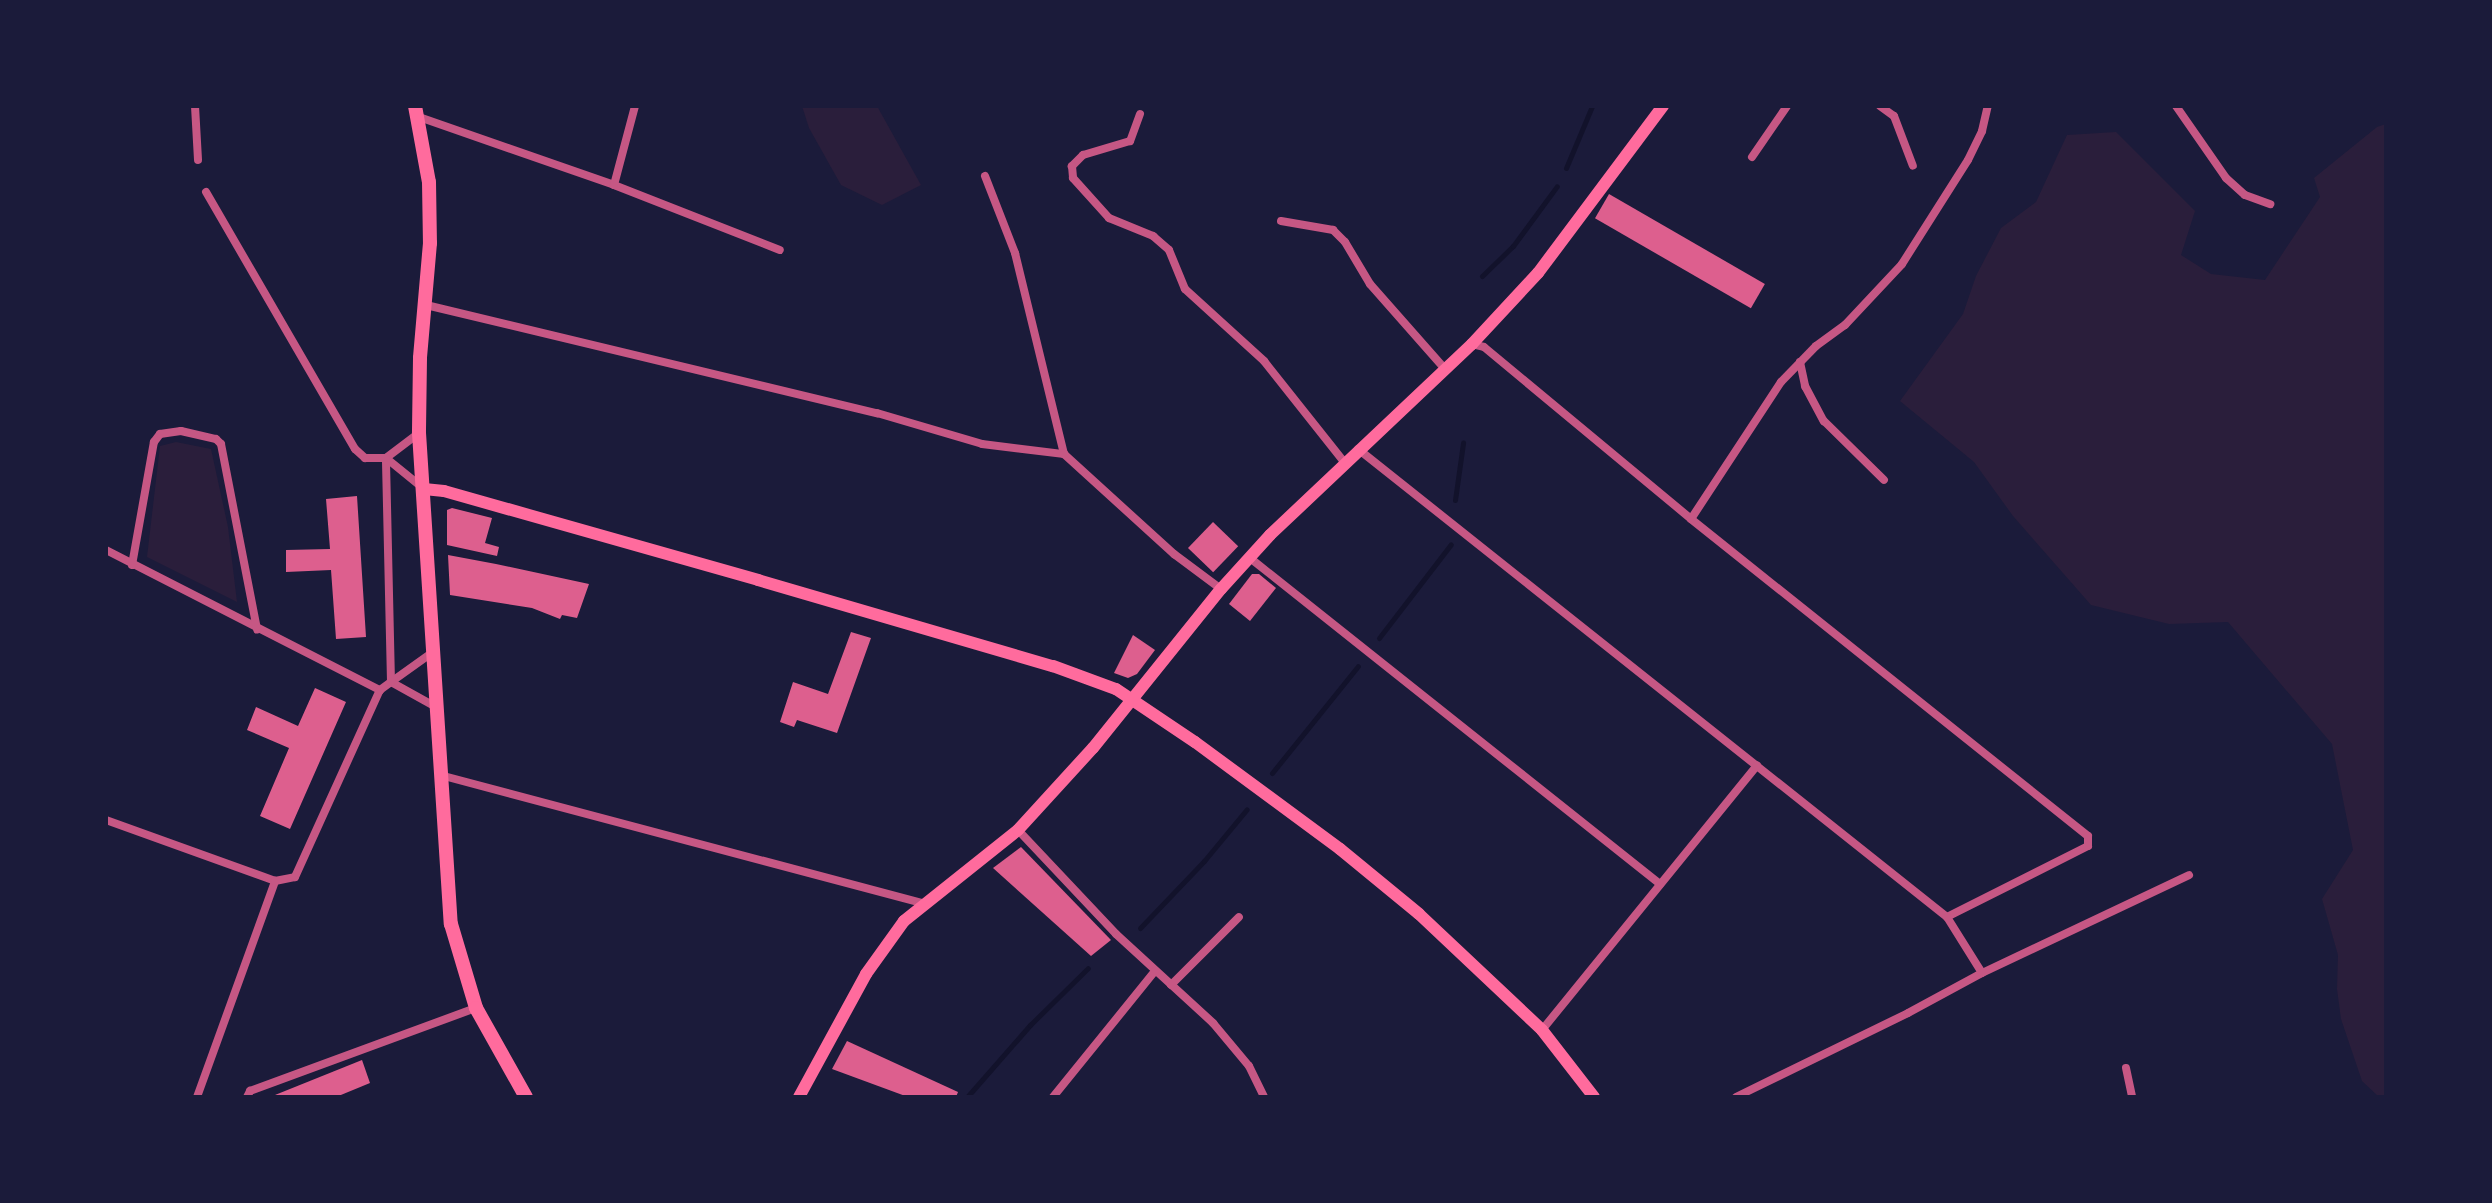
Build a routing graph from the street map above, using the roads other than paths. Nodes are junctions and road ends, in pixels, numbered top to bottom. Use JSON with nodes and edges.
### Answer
{"nodes":[{"id":1,"x":195,"y":106,"type":"edge"},
{"id":2,"x":635,"y":106,"type":"edge"},
{"id":3,"x":1663,"y":106,"type":"edge"},
{"id":4,"x":1787,"y":106,"type":"edge"},
{"id":5,"x":1880,"y":106,"type":"edge"},
{"id":6,"x":1988,"y":106,"type":"edge"},
{"id":7,"x":2176,"y":106,"type":"edge"},
{"id":8,"x":417,"y":111,"type":"edge"},
{"id":9,"x":1140,"y":114,"type":"dead end"},
{"id":10,"x":1752,"y":157,"type":"dead end"},
{"id":11,"x":198,"y":160,"type":"dead end"},
{"id":12,"x":1913,"y":166,"type":"dead end"},
{"id":13,"x":985,"y":176,"type":"dead end"},
{"id":14,"x":614,"y":185,"type":"junction"},
{"id":15,"x":206,"y":192,"type":"dead end"},
{"id":16,"x":2270,"y":204,"type":"dead end"},
{"id":17,"x":1281,"y":221,"type":"dead end"},
{"id":18,"x":780,"y":250,"type":"dead end"},
{"id":19,"x":426,"y":305,"type":"junction"},
{"id":20,"x":1472,"y":344,"type":"junction"},
{"id":21,"x":1800,"y":362,"type":"junction"},
{"id":22,"x":1444,"y":368,"type":"junction"},
{"id":23,"x":419,"y":433,"type":"junction"},
{"id":24,"x":1358,"y":449,"type":"junction"},
{"id":25,"x":1064,"y":454,"type":"junction"},
{"id":26,"x":386,"y":458,"type":"junction"},
{"id":27,"x":1344,"y":462,"type":"junction"},
{"id":28,"x":1884,"y":480,"type":"dead end"},
{"id":29,"x":424,"y":489,"type":"junction"},
{"id":30,"x":1691,"y":519,"type":"junction"},
{"id":31,"x":106,"y":550,"type":"edge"},
{"id":32,"x":1250,"y":558,"type":"junction"},
{"id":33,"x":132,"y":565,"type":"junction"},
{"id":34,"x":1221,"y":589,"type":"junction"},
{"id":35,"x":257,"y":630,"type":"junction"},
{"id":36,"x":433,"y":652,"type":"junction"},
{"id":37,"x":391,"y":682,"type":"junction"},
{"id":38,"x":380,"y":690,"type":"junction"},
{"id":39,"x":1133,"y":698,"type":"junction"},
{"id":40,"x":436,"y":707,"type":"junction"},
{"id":41,"x":1757,"y":765,"type":"junction"},
{"id":42,"x":440,"y":775,"type":"junction"},
{"id":43,"x":106,"y":820,"type":"edge"},
{"id":44,"x":1018,"y":830,"type":"junction"},
{"id":45,"x":2189,"y":875,"type":"dead end"},
{"id":46,"x":275,"y":881,"type":"junction"},
{"id":47,"x":1660,"y":884,"type":"junction"},
{"id":48,"x":926,"y":904,"type":"junction"},
{"id":49,"x":1239,"y":917,"type":"dead end"},
{"id":50,"x":1947,"y":917,"type":"junction"},
{"id":51,"x":1155,"y":971,"type":"junction"},
{"id":52,"x":1982,"y":973,"type":"junction"},
{"id":53,"x":1171,"y":985,"type":"junction"},
{"id":54,"x":476,"y":1008,"type":"junction"},
{"id":55,"x":1542,"y":1030,"type":"junction"},
{"id":56,"x":2126,"y":1068,"type":"dead end"},
{"id":57,"x":250,"y":1095,"type":"edge"},
{"id":58,"x":197,"y":1097,"type":"edge"},
{"id":59,"x":526,"y":1097,"type":"edge"},
{"id":60,"x":799,"y":1097,"type":"edge"},
{"id":61,"x":1053,"y":1097,"type":"edge"},
{"id":62,"x":1264,"y":1097,"type":"edge"},
{"id":63,"x":1594,"y":1097,"type":"edge"},
{"id":64,"x":1736,"y":1097,"type":"edge"},
{"id":65,"x":2132,"y":1097,"type":"edge"}],
"edges":[{"from":1,"to":11,"type":"street"},
{"from":2,"to":14,"type":"street"},
{"from":3,"to":20,"type":"main road"},
{"from":4,"to":10,"type":"street"},
{"from":5,"to":12,"type":"street"},
{"from":6,"to":21,"type":"street"},
{"from":7,"to":16,"type":"street"},
{"from":8,"to":14,"type":"street"},
{"from":8,"to":19,"type":"main road"},
{"from":9,"to":27,"type":"street"},
{"from":13,"to":25,"type":"street"},
{"from":14,"to":18,"type":"street"},
{"from":15,"to":26,"type":"street"},
{"from":17,"to":22,"type":"street"},
{"from":19,"to":23,"type":"main road"},
{"from":19,"to":25,"type":"street"},
{"from":20,"to":22,"type":"main road"},
{"from":20,"to":30,"type":"street"},
{"from":21,"to":28,"type":"street"},
{"from":21,"to":30,"type":"street"},
{"from":22,"to":24,"type":"main road"},
{"from":23,"to":26,"type":"street"},
{"from":23,"to":29,"type":"main road"},
{"from":24,"to":27,"type":"main road"},
{"from":24,"to":41,"type":"street"},
{"from":25,"to":34,"type":"street"},
{"from":26,"to":29,"type":"street"},
{"from":26,"to":37,"type":"street"},
{"from":27,"to":32,"type":"main road"},
{"from":29,"to":36,"type":"main road"},
{"from":29,"to":39,"type":"main road"},
{"from":30,"to":50,"type":"street"},
{"from":31,"to":33,"type":"street"},
{"from":32,"to":34,"type":"main road"},
{"from":32,"to":47,"type":"street"},
{"from":33,"to":35,"type":"street"},
{"from":33,"to":35,"type":"street"},
{"from":34,"to":39,"type":"main road"},
{"from":35,"to":38,"type":"street"},
{"from":36,"to":37,"type":"street"},
{"from":36,"to":40,"type":"main road"},
{"from":37,"to":38,"type":"street"},
{"from":37,"to":40,"type":"street"},
{"from":38,"to":46,"type":"street"},
{"from":39,"to":44,"type":"main road"},
{"from":39,"to":55,"type":"main road"},
{"from":40,"to":42,"type":"main road"},
{"from":41,"to":47,"type":"street"},
{"from":41,"to":50,"type":"street"},
{"from":42,"to":48,"type":"street"},
{"from":42,"to":54,"type":"main road"},
{"from":43,"to":46,"type":"street"},
{"from":44,"to":48,"type":"main road"},
{"from":44,"to":51,"type":"street"},
{"from":45,"to":52,"type":"street"},
{"from":46,"to":58,"type":"street"},
{"from":47,"to":55,"type":"street"},
{"from":48,"to":60,"type":"main road"},
{"from":49,"to":53,"type":"street"},
{"from":50,"to":52,"type":"street"},
{"from":51,"to":53,"type":"street"},
{"from":51,"to":61,"type":"street"},
{"from":52,"to":64,"type":"street"},
{"from":53,"to":62,"type":"street"},
{"from":54,"to":57,"type":"street"},
{"from":54,"to":59,"type":"main road"},
{"from":55,"to":63,"type":"main road"},
{"from":56,"to":65,"type":"street"}]}
